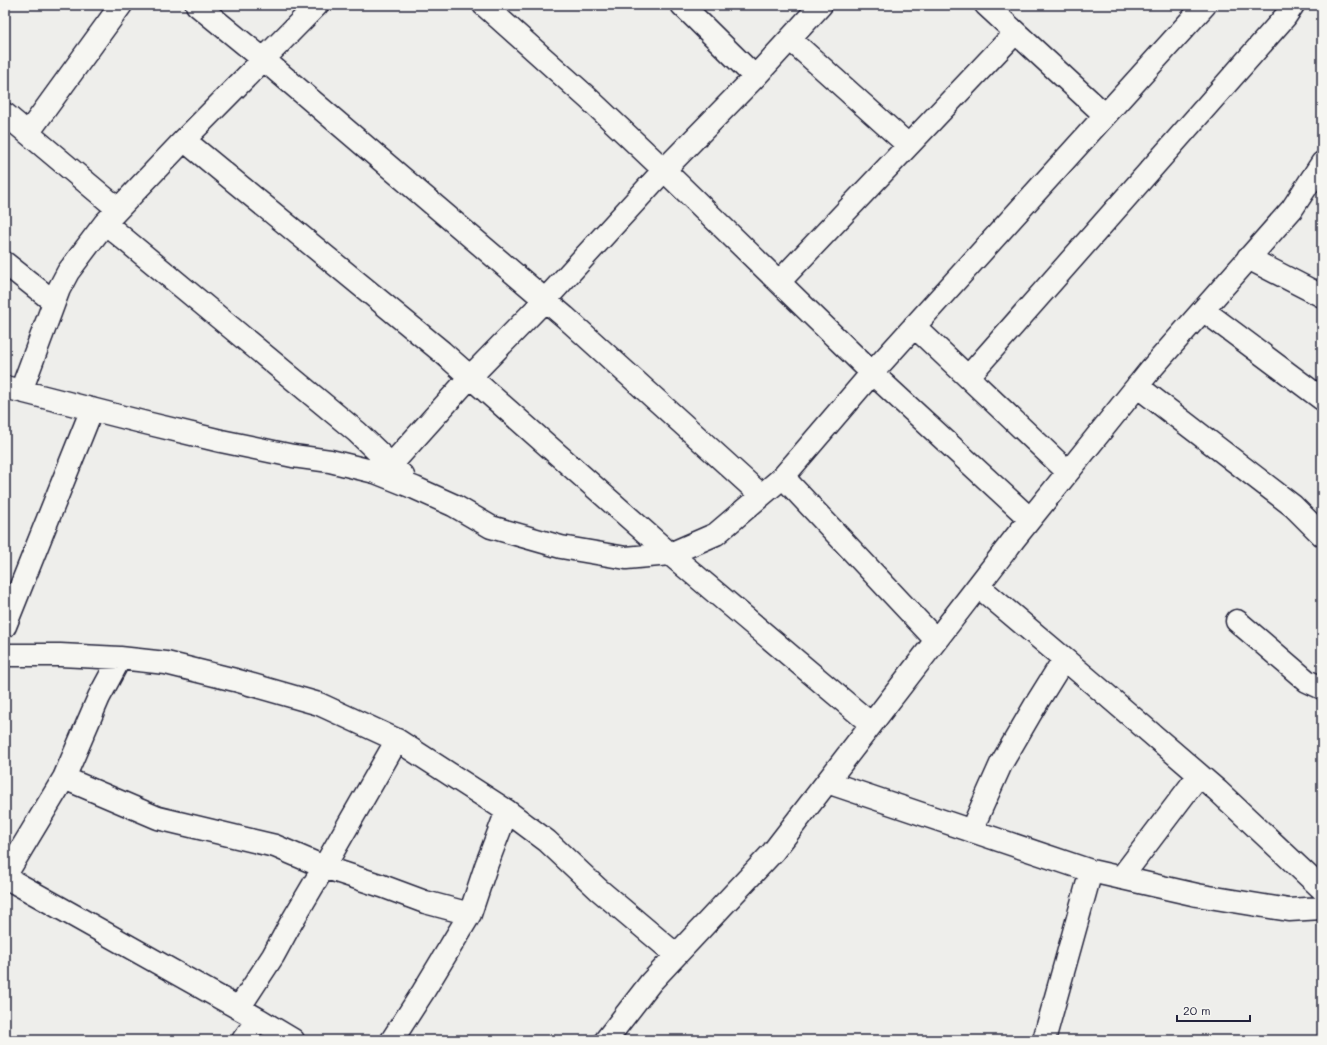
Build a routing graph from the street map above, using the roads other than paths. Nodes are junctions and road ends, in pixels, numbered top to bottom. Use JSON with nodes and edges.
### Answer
{"nodes":[{"id":1,"x":121,"y":5,"type":"edge"},
{"id":2,"x":197,"y":5,"type":"edge"},
{"id":3,"x":317,"y":5,"type":"edge"},
{"id":4,"x":484,"y":5,"type":"edge"},
{"id":5,"x":682,"y":5,"type":"edge"},
{"id":6,"x":821,"y":5,"type":"edge"},
{"id":7,"x":986,"y":5,"type":"edge"},
{"id":8,"x":1205,"y":5,"type":"edge"},
{"id":9,"x":1293,"y":5,"type":"edge"},
{"id":10,"x":1015,"y":33,"type":"junction"},
{"id":11,"x":790,"y":39,"type":"junction"},
{"id":12,"x":263,"y":59,"type":"junction"},
{"id":13,"x":755,"y":77,"type":"junction"},
{"id":14,"x":5,"y":114,"type":"edge"},
{"id":15,"x":1105,"y":115,"type":"junction"},
{"id":16,"x":28,"y":133,"type":"junction"},
{"id":17,"x":184,"y":140,"type":"junction"},
{"id":18,"x":908,"y":145,"type":"junction"},
{"id":19,"x":1322,"y":163,"type":"edge"},
{"id":20,"x":664,"y":170,"type":"junction"},
{"id":21,"x":111,"y":216,"type":"junction"},
{"id":22,"x":1248,"y":258,"type":"junction"},
{"id":23,"x":5,"y":263,"type":"edge"},
{"id":24,"x":779,"y":282,"type":"junction"},
{"id":25,"x":1322,"y":296,"type":"edge"},
{"id":26,"x":545,"y":300,"type":"junction"},
{"id":27,"x":54,"y":302,"type":"junction"},
{"id":28,"x":1203,"y":310,"type":"junction"},
{"id":29,"x":914,"y":326,"type":"junction"},
{"id":30,"x":872,"y":373,"type":"junction"},
{"id":31,"x":470,"y":377,"type":"junction"},
{"id":32,"x":968,"y":377,"type":"junction"},
{"id":33,"x":1137,"y":386,"type":"junction"},
{"id":34,"x":13,"y":389,"type":"edge"},
{"id":35,"x":1322,"y":399,"type":"edge"},
{"id":36,"x":92,"y":409,"type":"junction"},
{"id":37,"x":392,"y":465,"type":"junction"},
{"id":38,"x":1068,"y":472,"type":"junction"},
{"id":39,"x":783,"y":477,"type":"junction"},
{"id":40,"x":415,"y":488,"type":"junction"},
{"id":41,"x":761,"y":495,"type":"junction"},
{"id":42,"x":1030,"y":519,"type":"junction"},
{"id":43,"x":1322,"y":535,"type":"edge"},
{"id":44,"x":670,"y":554,"type":"junction"},
{"id":45,"x":978,"y":586,"type":"junction"},
{"id":46,"x":1236,"y":621,"type":"dead end"},
{"id":47,"x":5,"y":626,"type":"edge"},
{"id":48,"x":936,"y":640,"type":"junction"},
{"id":49,"x":5,"y":655,"type":"edge"},
{"id":50,"x":120,"y":658,"type":"junction"},
{"id":51,"x":1064,"y":659,"type":"junction"},
{"id":52,"x":1322,"y":688,"type":"edge"},
{"id":53,"x":871,"y":724,"type":"junction"},
{"id":54,"x":398,"y":740,"type":"junction"},
{"id":55,"x":1199,"y":775,"type":"junction"},
{"id":56,"x":64,"y":778,"type":"junction"},
{"id":57,"x":827,"y":782,"type":"junction"},
{"id":58,"x":507,"y":811,"type":"junction"},
{"id":59,"x":972,"y":831,"type":"junction"},
{"id":60,"x":324,"y":867,"type":"junction"},
{"id":61,"x":1092,"y":871,"type":"junction"},
{"id":62,"x":5,"y":876,"type":"edge"},
{"id":63,"x":1121,"y":878,"type":"junction"},
{"id":64,"x":1322,"y":889,"type":"edge"},
{"id":65,"x":1322,"y":908,"type":"edge"},
{"id":66,"x":470,"y":914,"type":"junction"},
{"id":67,"x":675,"y":954,"type":"junction"},
{"id":68,"x":239,"y":1008,"type":"junction"},
{"id":69,"x":258,"y":1018,"type":"junction"},
{"id":70,"x":243,"y":1040,"type":"edge"},
{"id":71,"x":293,"y":1040,"type":"edge"},
{"id":72,"x":392,"y":1040,"type":"edge"},
{"id":73,"x":606,"y":1040,"type":"edge"},
{"id":74,"x":1044,"y":1040,"type":"edge"}],
"edges":[{"from":1,"to":16,"type":"street"},
{"from":2,"to":12,"type":"street"},
{"from":3,"to":12,"type":"street"},
{"from":4,"to":20,"type":"street"},
{"from":5,"to":13,"type":"street"},
{"from":6,"to":11,"type":"street"},
{"from":7,"to":10,"type":"street"},
{"from":8,"to":15,"type":"street"},
{"from":9,"to":32,"type":"street"},
{"from":10,"to":15,"type":"street"},
{"from":10,"to":18,"type":"street"},
{"from":11,"to":13,"type":"street"},
{"from":11,"to":18,"type":"street"},
{"from":12,"to":17,"type":"street"},
{"from":12,"to":26,"type":"street"},
{"from":13,"to":20,"type":"street"},
{"from":14,"to":16,"type":"street"},
{"from":15,"to":29,"type":"street"},
{"from":16,"to":21,"type":"street"},
{"from":17,"to":21,"type":"street"},
{"from":17,"to":31,"type":"street"},
{"from":18,"to":24,"type":"street"},
{"from":19,"to":22,"type":"street"},
{"from":20,"to":24,"type":"street"},
{"from":20,"to":26,"type":"street"},
{"from":21,"to":27,"type":"street"},
{"from":21,"to":37,"type":"street"},
{"from":22,"to":25,"type":"street"},
{"from":22,"to":28,"type":"street"},
{"from":23,"to":27,"type":"street"},
{"from":24,"to":30,"type":"street"},
{"from":26,"to":31,"type":"street"},
{"from":26,"to":41,"type":"street"},
{"from":27,"to":34,"type":"street"},
{"from":28,"to":33,"type":"street"},
{"from":28,"to":35,"type":"street"},
{"from":29,"to":30,"type":"street"},
{"from":29,"to":32,"type":"street"},
{"from":30,"to":39,"type":"street"},
{"from":30,"to":42,"type":"street"},
{"from":31,"to":37,"type":"street"},
{"from":31,"to":44,"type":"street"},
{"from":32,"to":38,"type":"street"},
{"from":33,"to":38,"type":"street"},
{"from":33,"to":43,"type":"street"},
{"from":34,"to":36,"type":"street"},
{"from":36,"to":40,"type":"street"},
{"from":36,"to":47,"type":"street"},
{"from":37,"to":40,"type":"street"},
{"from":38,"to":42,"type":"street"},
{"from":39,"to":41,"type":"street"},
{"from":39,"to":48,"type":"street"},
{"from":40,"to":44,"type":"street"},
{"from":41,"to":44,"type":"street"},
{"from":42,"to":45,"type":"street"},
{"from":44,"to":53,"type":"street"},
{"from":45,"to":48,"type":"street"},
{"from":45,"to":51,"type":"street"},
{"from":46,"to":52,"type":"street"},
{"from":48,"to":53,"type":"street"},
{"from":49,"to":50,"type":"street"},
{"from":50,"to":54,"type":"street"},
{"from":50,"to":56,"type":"street"},
{"from":51,"to":55,"type":"street"},
{"from":51,"to":59,"type":"street"},
{"from":53,"to":57,"type":"street"},
{"from":54,"to":58,"type":"street"},
{"from":54,"to":60,"type":"street"},
{"from":55,"to":63,"type":"street"},
{"from":55,"to":64,"type":"street"},
{"from":56,"to":60,"type":"street"},
{"from":56,"to":62,"type":"street"},
{"from":57,"to":59,"type":"street"},
{"from":57,"to":67,"type":"street"},
{"from":58,"to":66,"type":"street"},
{"from":58,"to":67,"type":"street"},
{"from":59,"to":61,"type":"street"},
{"from":60,"to":66,"type":"street"},
{"from":60,"to":68,"type":"street"},
{"from":61,"to":63,"type":"street"},
{"from":61,"to":74,"type":"street"},
{"from":62,"to":68,"type":"street"},
{"from":63,"to":65,"type":"street"},
{"from":66,"to":72,"type":"street"},
{"from":67,"to":73,"type":"street"},
{"from":68,"to":69,"type":"street"},
{"from":69,"to":70,"type":"street"},
{"from":69,"to":71,"type":"street"}]}
